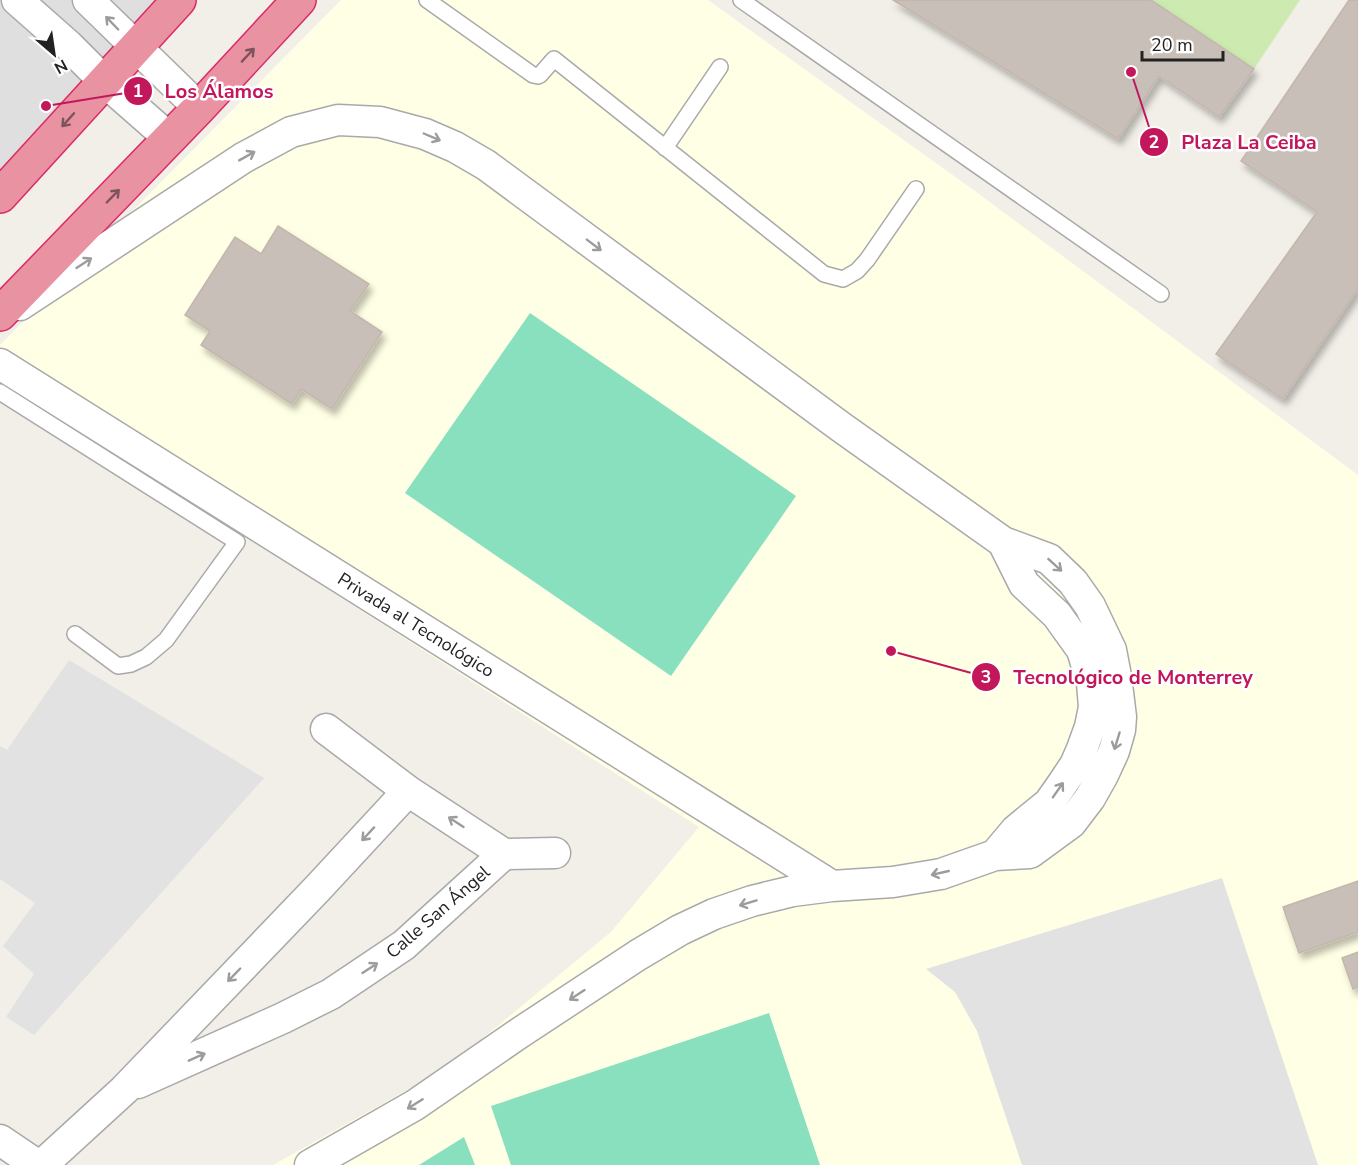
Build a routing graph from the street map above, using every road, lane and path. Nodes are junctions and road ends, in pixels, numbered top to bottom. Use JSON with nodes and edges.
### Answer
{"nodes":[{"id":1,"x":17,"y":0,"type":"edge"},
{"id":2,"x":88,"y":0,"type":"edge"},
{"id":3,"x":179,"y":0,"type":"edge"},
{"id":4,"x":299,"y":0,"type":"edge"},
{"id":5,"x":427,"y":0,"type":"edge"},
{"id":6,"x":741,"y":0,"type":"edge"},
{"id":7,"x":135,"y":47,"type":"junction"},
{"id":8,"x":720,"y":68,"type":"dead end"},
{"id":9,"x":104,"y":81,"type":"junction"},
{"id":10,"x":199,"y":108,"type":"junction"},
{"id":11,"x":169,"y":138,"type":"junction"},
{"id":12,"x":665,"y":148,"type":"junction"},
{"id":13,"x":916,"y":189,"type":"dead end"},
{"id":14,"x":0,"y":196,"type":"edge"},
{"id":15,"x":1161,"y":294,"type":"dead end"},
{"id":16,"x":0,"y":316,"type":"edge"},
{"id":17,"x":0,"y":364,"type":"edge"},
{"id":18,"x":0,"y":392,"type":"edge"},
{"id":19,"x":75,"y":634,"type":"dead end"},
{"id":20,"x":326,"y":729,"type":"dead end"},
{"id":21,"x":408,"y":791,"type":"junction"},
{"id":22,"x":504,"y":854,"type":"junction"},
{"id":23,"x":555,"y":854,"type":"dead end"},
{"id":24,"x":832,"y":886,"type":"junction"},
{"id":25,"x":124,"y":1090,"type":"junction"},
{"id":26,"x":0,"y":1140,"type":"edge"},
{"id":27,"x":36,"y":1165,"type":"edge"},
{"id":28,"x":42,"y":1165,"type":"edge"},
{"id":29,"x":310,"y":1165,"type":"edge"}],
"edges":[{"from":1,"to":9,"type":"street"},
{"from":7,"to":2,"type":"street","one_way":true},
{"from":3,"to":7,"type":"highway"},
{"from":10,"to":4,"type":"highway","one_way":true},
{"from":5,"to":12,"type":"lane"},
{"from":6,"to":15,"type":"lane"},
{"from":7,"to":9,"type":"highway"},
{"from":7,"to":10,"type":"street"},
{"from":8,"to":12,"type":"lane"},
{"from":9,"to":11,"type":"street"},
{"from":9,"to":14,"type":"highway","one_way":true},
{"from":10,"to":11,"type":"highway"},
{"from":16,"to":11,"type":"highway","one_way":true},
{"from":12,"to":13,"type":"lane"},
{"from":16,"to":24,"type":"street","one_way":true},
{"from":17,"to":24,"type":"street","name":"Privada al Tecnológico"},
{"from":18,"to":19,"type":"lane"},
{"from":20,"to":21,"type":"street"},
{"from":22,"to":21,"type":"street","name":"Calle San Ángel","one_way":true},
{"from":21,"to":25,"type":"street","name":"Calle San Ángel","one_way":true},
{"from":22,"to":23,"type":"street"},
{"from":25,"to":22,"type":"street","name":"Calle San Ángel","one_way":true},
{"from":24,"to":29,"type":"street","one_way":true},
{"from":25,"to":28,"type":"street","name":"Calle San Ángel"},
{"from":26,"to":27,"type":"street"}]}
